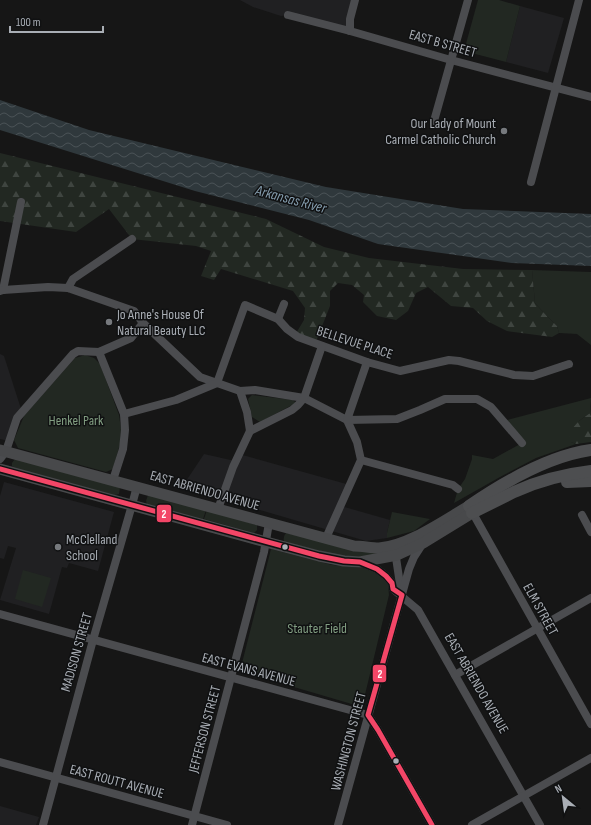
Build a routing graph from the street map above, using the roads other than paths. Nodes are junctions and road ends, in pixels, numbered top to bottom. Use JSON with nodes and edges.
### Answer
{"nodes":[{"id":1,"x":355,"y":0,"type":"edge"},
{"id":2,"x":468,"y":0,"type":"edge"},
{"id":3,"x":579,"y":0,"type":"edge"},
{"id":4,"x":288,"y":15,"type":"dead end"},
{"id":5,"x":350,"y":31,"type":"junction"},
{"id":6,"x":451,"y":60,"type":"junction"},
{"id":7,"x":556,"y":87,"type":"junction"},
{"id":8,"x":591,"y":97,"type":"edge"},
{"id":9,"x":434,"y":121,"type":"dead end"},
{"id":10,"x":531,"y":182,"type":"dead end"},
{"id":11,"x":21,"y":202,"type":"dead end"},
{"id":12,"x":132,"y":239,"type":"dead end"},
{"id":13,"x":68,"y":288,"type":"junction"},
{"id":14,"x":2,"y":291,"type":"edge"},
{"id":15,"x":284,"y":304,"type":"dead end"},
{"id":16,"x":278,"y":319,"type":"junction"},
{"id":17,"x":143,"y":323,"type":"junction"},
{"id":18,"x":322,"y":346,"type":"junction"},
{"id":19,"x":99,"y":352,"type":"junction"},
{"id":20,"x":367,"y":362,"type":"junction"},
{"id":21,"x":569,"y":364,"type":"dead end"},
{"id":22,"x":217,"y":383,"type":"junction"},
{"id":23,"x":240,"y":391,"type":"junction"},
{"id":24,"x":304,"y":398,"type":"junction"},
{"id":25,"x":124,"y":414,"type":"junction"},
{"id":26,"x":346,"y":420,"type":"junction"},
{"id":27,"x":250,"y":431,"type":"junction"},
{"id":28,"x":522,"y":443,"type":"dead end"},
{"id":29,"x":591,"y":450,"type":"edge"},
{"id":30,"x":2,"y":453,"type":"edge"},
{"id":31,"x":361,"y":460,"type":"junction"},
{"id":32,"x":591,"y":464,"type":"edge"},
{"id":33,"x":0,"y":469,"type":"edge"},
{"id":34,"x":591,"y":471,"type":"edge"},
{"id":35,"x":113,"y":480,"type":"junction"},
{"id":36,"x":591,"y":481,"type":"edge"},
{"id":37,"x":137,"y":486,"type":"junction"},
{"id":38,"x":458,"y":489,"type":"dead end"},
{"id":39,"x":514,"y":492,"type":"junction"},
{"id":40,"x":480,"y":498,"type":"junction"},
{"id":41,"x":132,"y":505,"type":"junction"},
{"id":42,"x":218,"y":509,"type":"junction"},
{"id":43,"x":470,"y":510,"type":"junction"},
{"id":44,"x":582,"y":515,"type":"dead end"},
{"id":45,"x":269,"y":523,"type":"junction"},
{"id":46,"x":591,"y":532,"type":"edge"},
{"id":47,"x":326,"y":538,"type":"junction"},
{"id":48,"x":266,"y":542,"type":"junction"},
{"id":49,"x":423,"y":543,"type":"junction"},
{"id":50,"x":395,"y":550,"type":"junction"},
{"id":51,"x":360,"y":562,"type":"junction"},
{"id":52,"x":402,"y":596,"type":"junction"},
{"id":53,"x":591,"y":598,"type":"edge"},
{"id":54,"x":0,"y":614,"type":"edge"},
{"id":55,"x":537,"y":629,"type":"junction"},
{"id":56,"x":93,"y":640,"type":"junction"},
{"id":57,"x":455,"y":675,"type":"junction"},
{"id":58,"x":231,"y":678,"type":"junction"},
{"id":59,"x":368,"y":715,"type":"junction"},
{"id":60,"x":591,"y":724,"type":"edge"},
{"id":61,"x":591,"y":758,"type":"edge"},
{"id":62,"x":0,"y":762,"type":"edge"},
{"id":63,"x":56,"y":778,"type":"junction"},
{"id":64,"x":524,"y":796,"type":"junction"},
{"id":65,"x":194,"y":816,"type":"junction"},
{"id":66,"x":43,"y":825,"type":"edge"},
{"id":67,"x":192,"y":825,"type":"edge"},
{"id":68,"x":228,"y":825,"type":"edge"},
{"id":69,"x":338,"y":825,"type":"edge"},
{"id":70,"x":432,"y":825,"type":"edge"},
{"id":71,"x":472,"y":825,"type":"edge"},
{"id":72,"x":540,"y":825,"type":"edge"}],
"edges":[{"from":1,"to":5,"type":"street"},
{"from":2,"to":6,"type":"street"},
{"from":3,"to":7,"type":"street"},
{"from":4,"to":5,"type":"street","name":"EAST B STREET"},
{"from":5,"to":6,"type":"street","name":"EAST B STREET"},
{"from":6,"to":7,"type":"street","name":"EAST B STREET"},
{"from":6,"to":9,"type":"street"},
{"from":7,"to":8,"type":"street","name":"EAST B STREET"},
{"from":7,"to":10,"type":"street"},
{"from":11,"to":14,"type":"street"},
{"from":12,"to":13,"type":"street"},
{"from":13,"to":14,"type":"street"},
{"from":13,"to":17,"type":"street"},
{"from":15,"to":16,"type":"street"},
{"from":16,"to":18,"type":"street","name":"BELLEVUE PLACE"},
{"from":16,"to":22,"type":"street","name":"BELLEVUE PLACE"},
{"from":17,"to":19,"type":"street"},
{"from":17,"to":22,"type":"street"},
{"from":18,"to":20,"type":"street","name":"BELLEVUE PLACE"},
{"from":18,"to":24,"type":"street"},
{"from":19,"to":25,"type":"street"},
{"from":19,"to":30,"type":"street"},
{"from":20,"to":21,"type":"street","name":"BELLEVUE PLACE"},
{"from":20,"to":26,"type":"street"},
{"from":22,"to":23,"type":"street"},
{"from":22,"to":25,"type":"street"},
{"from":23,"to":24,"type":"street"},
{"from":23,"to":27,"type":"street"},
{"from":24,"to":26,"type":"street"},
{"from":24,"to":27,"type":"street"},
{"from":25,"to":35,"type":"street"},
{"from":26,"to":28,"type":"street"},
{"from":26,"to":31,"type":"street"},
{"from":27,"to":42,"type":"street"},
{"from":29,"to":40,"type":"highway"},
{"from":30,"to":35,"type":"main road","name":"EAST ABRIENDO AVENUE"},
{"from":31,"to":38,"type":"street"},
{"from":31,"to":47,"type":"street"},
{"from":32,"to":40,"type":"highway"},
{"from":33,"to":41,"type":"main road"},
{"from":34,"to":39,"type":"highway"},
{"from":35,"to":37,"type":"main road","name":"EAST ABRIENDO AVENUE"},
{"from":36,"to":39,"type":"highway"},
{"from":37,"to":41,"type":"street","name":"MADISON STREET"},
{"from":37,"to":42,"type":"main road","name":"EAST ABRIENDO AVENUE"},
{"from":39,"to":43,"type":"highway"},
{"from":40,"to":43,"type":"highway"},
{"from":41,"to":48,"type":"main road"},
{"from":41,"to":56,"type":"street","name":"MADISON STREET"},
{"from":42,"to":45,"type":"main road","name":"EAST ABRIENDO AVENUE"},
{"from":43,"to":49,"type":"main road"},
{"from":43,"to":50,"type":"main road"},
{"from":43,"to":55,"type":"street","name":"ELM STREET"},
{"from":44,"to":46,"type":"street"},
{"from":45,"to":47,"type":"main road","name":"EAST ABRIENDO AVENUE"},
{"from":45,"to":48,"type":"street","name":"JEFFERSON STREET"},
{"from":47,"to":50,"type":"main road","name":"EAST ABRIENDO AVENUE"},
{"from":48,"to":51,"type":"main road"},
{"from":48,"to":58,"type":"street","name":"JEFFERSON STREET"},
{"from":49,"to":50,"type":"main road"},
{"from":49,"to":52,"type":"street","name":"WASHINGTON STREET"},
{"from":50,"to":51,"type":"main road"},
{"from":50,"to":52,"type":"street"},
{"from":51,"to":52,"type":"street","name":"EAST ABRIENDO AVENUE"},
{"from":52,"to":57,"type":"street","name":"EAST ABRIENDO AVENUE"},
{"from":52,"to":59,"type":"street","name":"WASHINGTON STREET"},
{"from":53,"to":55,"type":"street"},
{"from":54,"to":56,"type":"street","name":"EAST EVANS AVENUE"},
{"from":55,"to":57,"type":"street"},
{"from":55,"to":60,"type":"street","name":"ELM STREET"},
{"from":56,"to":58,"type":"street","name":"EAST EVANS AVENUE"},
{"from":56,"to":63,"type":"street","name":"MADISON STREET"},
{"from":57,"to":64,"type":"street","name":"EAST ABRIENDO AVENUE"},
{"from":58,"to":59,"type":"street","name":"EAST EVANS AVENUE"},
{"from":58,"to":65,"type":"street","name":"JEFFERSON STREET"},
{"from":59,"to":69,"type":"street","name":"WASHINGTON STREET"},
{"from":59,"to":70,"type":"street"},
{"from":61,"to":64,"type":"street"},
{"from":62,"to":63,"type":"street","name":"EAST ROUTT AVENUE"},
{"from":63,"to":65,"type":"street","name":"EAST ROUTT AVENUE"},
{"from":63,"to":66,"type":"street","name":"MADISON STREET"},
{"from":64,"to":71,"type":"street"},
{"from":64,"to":72,"type":"street","name":"EAST ABRIENDO AVENUE"},
{"from":65,"to":67,"type":"street","name":"JEFFERSON STREET"},
{"from":65,"to":68,"type":"street","name":"EAST ROUTT AVENUE"}]}
